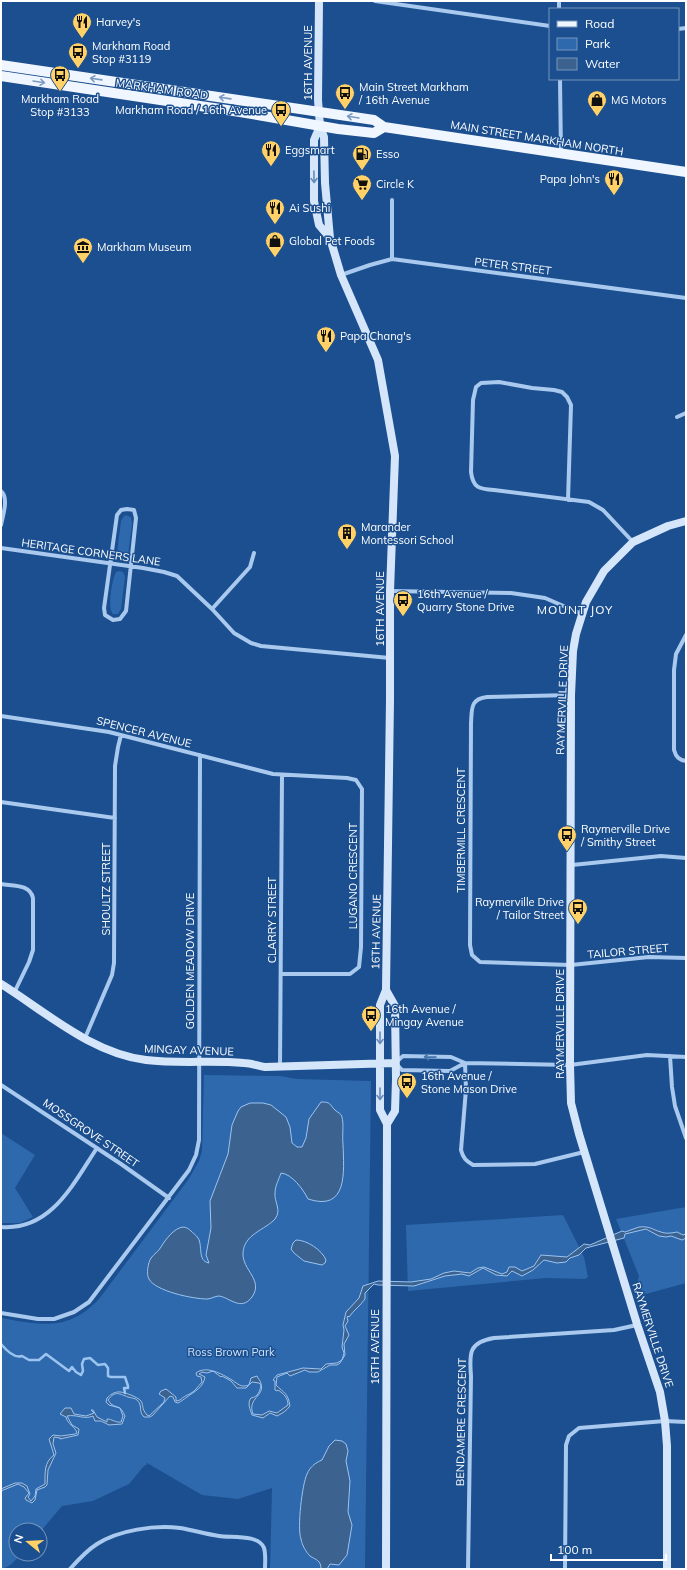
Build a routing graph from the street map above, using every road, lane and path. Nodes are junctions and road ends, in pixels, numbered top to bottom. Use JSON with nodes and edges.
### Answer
{"nodes":[{"id":1,"x":319,"y":1,"type":"edge"},
{"id":2,"x":375,"y":1,"type":"edge"},
{"id":3,"x":549,"y":26,"type":"edge"},
{"id":4,"x":1,"y":65,"type":"edge"},
{"id":5,"x":1,"y":76,"type":"edge"},
{"id":6,"x":560,"y":80,"type":"edge"},
{"id":7,"x":319,"y":112,"type":"junction"},
{"id":8,"x":320,"y":126,"type":"junction"},
{"id":9,"x":384,"y":127,"type":"junction"},
{"id":10,"x":561,"y":154,"type":"junction"},
{"id":11,"x":686,"y":172,"type":"edge"},
{"id":12,"x":392,"y":200,"type":"dead end"},
{"id":13,"x":330,"y":238,"type":"junction"},
{"id":14,"x":392,"y":259,"type":"junction"},
{"id":15,"x":341,"y":275,"type":"junction"},
{"id":16,"x":686,"y":298,"type":"edge"},
{"id":17,"x":686,"y":413,"type":"edge"},
{"id":18,"x":677,"y":416,"type":"dead end"},
{"id":19,"x":1,"y":491,"type":"edge"},
{"id":20,"x":568,"y":500,"type":"junction"},
{"id":21,"x":686,"y":521,"type":"edge"},
{"id":22,"x":1,"y":525,"type":"edge"},
{"id":23,"x":633,"y":542,"type":"junction"},
{"id":24,"x":1,"y":548,"type":"edge"},
{"id":25,"x":254,"y":553,"type":"dead end"},
{"id":26,"x":109,"y":563,"type":"junction"},
{"id":27,"x":131,"y":566,"type":"junction"},
{"id":28,"x":390,"y":591,"type":"junction"},
{"id":29,"x":212,"y":609,"type":"junction"},
{"id":30,"x":582,"y":614,"type":"junction"},
{"id":31,"x":686,"y":634,"type":"edge"},
{"id":32,"x":390,"y":658,"type":"junction"},
{"id":33,"x":571,"y":695,"type":"junction"},
{"id":34,"x":1,"y":716,"type":"edge"},
{"id":35,"x":121,"y":735,"type":"junction"},
{"id":36,"x":200,"y":755,"type":"junction"},
{"id":37,"x":686,"y":761,"type":"edge"},
{"id":38,"x":282,"y":775,"type":"junction"},
{"id":39,"x":1,"y":802,"type":"edge"},
{"id":40,"x":115,"y":818,"type":"junction"},
{"id":41,"x":686,"y":858,"type":"edge"},
{"id":42,"x":572,"y":865,"type":"junction"},
{"id":43,"x":1,"y":884,"type":"edge"},
{"id":44,"x":686,"y":958,"type":"edge"},
{"id":45,"x":571,"y":965,"type":"junction"},
{"id":46,"x":281,"y":974,"type":"junction"},
{"id":47,"x":1,"y":984,"type":"edge"},
{"id":48,"x":386,"y":990,"type":"junction"},
{"id":49,"x":14,"y":993,"type":"junction"},
{"id":50,"x":85,"y":1038,"type":"junction"},
{"id":51,"x":670,"y":1056,"type":"junction"},
{"id":52,"x":686,"y":1057,"type":"edge"},
{"id":53,"x":395,"y":1062,"type":"junction"},
{"id":54,"x":199,"y":1063,"type":"junction"},
{"id":55,"x":380,"y":1063,"type":"junction"},
{"id":56,"x":465,"y":1063,"type":"junction"},
{"id":57,"x":570,"y":1064,"type":"junction"},
{"id":58,"x":280,"y":1066,"type":"junction"},
{"id":59,"x":1,"y":1085,"type":"edge"},
{"id":60,"x":386,"y":1124,"type":"junction"},
{"id":61,"x":686,"y":1138,"type":"edge"},
{"id":62,"x":97,"y":1148,"type":"junction"},
{"id":63,"x":584,"y":1152,"type":"junction"},
{"id":64,"x":168,"y":1198,"type":"junction"},
{"id":65,"x":1,"y":1227,"type":"edge"},
{"id":66,"x":1,"y":1313,"type":"edge"},
{"id":67,"x":637,"y":1324,"type":"junction"},
{"id":68,"x":665,"y":1421,"type":"junction"},
{"id":69,"x":686,"y":1422,"type":"edge"},
{"id":70,"x":70,"y":1569,"type":"edge"},
{"id":71,"x":265,"y":1569,"type":"edge"},
{"id":72,"x":386,"y":1569,"type":"edge"},
{"id":73,"x":468,"y":1569,"type":"edge"},
{"id":74,"x":564,"y":1569,"type":"edge"},
{"id":75,"x":667,"y":1569,"type":"edge"}],
"edges":[{"from":1,"to":7,"type":"main road","name":"16TH AVENUE"},
{"from":2,"to":3,"type":"street"},
{"from":7,"to":4,"type":"main road","name":"MARKHAM ROAD","one_way":true},
{"from":5,"to":8,"type":"main road","name":"MARKHAM ROAD","one_way":true},
{"from":6,"to":10,"type":"street"},
{"from":7,"to":8,"type":"main road","name":"16TH AVENUE"},
{"from":9,"to":7,"type":"main road","name":"MAIN STREET MARKHAM NORTH","one_way":true},
{"from":8,"to":9,"type":"main road","name":"MAIN STREET MARKHAM NORTH"},
{"from":8,"to":13,"type":"main road","name":"16TH AVENUE"},
{"from":8,"to":13,"type":"main road","name":"16TH AVENUE","one_way":true},
{"from":9,"to":10,"type":"main road","name":"MAIN STREET MARKHAM NORTH"},
{"from":10,"to":11,"type":"main road","name":"MAIN STREET MARKHAM NORTH"},
{"from":12,"to":14,"type":"street"},
{"from":13,"to":15,"type":"main road","name":"16TH AVENUE"},
{"from":14,"to":15,"type":"street","name":"PETER STREET"},
{"from":14,"to":16,"type":"street","name":"PETER STREET"},
{"from":15,"to":28,"type":"main road","name":"16TH AVENUE"},
{"from":17,"to":18,"type":"street"},
{"from":19,"to":22,"type":"street"},
{"from":20,"to":20,"type":"street"},
{"from":20,"to":23,"type":"street"},
{"from":21,"to":23,"type":"main road","name":"RAYMERVILLE DRIVE"},
{"from":23,"to":30,"type":"main road","name":"RAYMERVILLE DRIVE"},
{"from":24,"to":26,"type":"street","name":"HERITAGE CORNERS LANE"},
{"from":25,"to":29,"type":"street"},
{"from":26,"to":27,"type":"street","name":"HERITAGE CORNERS LANE"},
{"from":26,"to":27,"type":"street"},
{"from":26,"to":27,"type":"street"},
{"from":27,"to":29,"type":"street","name":"HERITAGE CORNERS LANE"},
{"from":28,"to":30,"type":"street"},
{"from":28,"to":32,"type":"main road","name":"16TH AVENUE"},
{"from":29,"to":32,"type":"street","name":"HERITAGE CORNERS LANE"},
{"from":30,"to":33,"type":"main road","name":"RAYMERVILLE DRIVE"},
{"from":31,"to":37,"type":"street"},
{"from":32,"to":48,"type":"main road","name":"16TH AVENUE"},
{"from":33,"to":42,"type":"main road","name":"RAYMERVILLE DRIVE"},
{"from":33,"to":45,"type":"street","name":"TIMBERMILL CRESCENT"},
{"from":34,"to":35,"type":"street","name":"SPENCER AVENUE"},
{"from":35,"to":36,"type":"street","name":"SPENCER AVENUE"},
{"from":35,"to":40,"type":"street","name":"SHOULTZ STREET"},
{"from":36,"to":38,"type":"street","name":"SPENCER AVENUE"},
{"from":36,"to":54,"type":"street","name":"GOLDEN MEADOW DRIVE"},
{"from":38,"to":46,"type":"street","name":"CLARRY STREET"},
{"from":38,"to":46,"type":"street","name":"LUGANO CRESCENT"},
{"from":39,"to":40,"type":"street"},
{"from":40,"to":50,"type":"street","name":"SHOULTZ STREET"},
{"from":41,"to":42,"type":"street"},
{"from":42,"to":45,"type":"main road","name":"RAYMERVILLE DRIVE"},
{"from":43,"to":49,"type":"street"},
{"from":44,"to":45,"type":"street","name":"TAILOR STREET"},
{"from":45,"to":57,"type":"main road","name":"RAYMERVILLE DRIVE"},
{"from":46,"to":58,"type":"street","name":"CLARRY STREET"},
{"from":47,"to":49,"type":"main road","name":"MINGAY AVENUE"},
{"from":48,"to":53,"type":"main road","name":"16TH AVENUE"},
{"from":48,"to":55,"type":"main road","name":"16TH AVENUE","one_way":true},
{"from":49,"to":50,"type":"main road","name":"MINGAY AVENUE"},
{"from":50,"to":54,"type":"main road","name":"MINGAY AVENUE"},
{"from":51,"to":52,"type":"street"},
{"from":51,"to":57,"type":"street"},
{"from":51,"to":61,"type":"street"},
{"from":53,"to":55,"type":"main road","name":"MINGAY AVENUE"},
{"from":56,"to":53,"type":"street","one_way":true},
{"from":53,"to":56,"type":"street"},
{"from":53,"to":60,"type":"main road","name":"16TH AVENUE"},
{"from":54,"to":58,"type":"main road","name":"MINGAY AVENUE"},
{"from":54,"to":64,"type":"street","name":"GOLDEN MEADOW DRIVE"},
{"from":55,"to":58,"type":"main road","name":"MINGAY AVENUE"},
{"from":55,"to":60,"type":"main road","name":"16TH AVENUE","one_way":true},
{"from":56,"to":57,"type":"street"},
{"from":56,"to":63,"type":"street"},
{"from":57,"to":63,"type":"main road","name":"RAYMERVILLE DRIVE"},
{"from":59,"to":62,"type":"street","name":"MOSSGROVE STREET"},
{"from":60,"to":72,"type":"main road","name":"16TH AVENUE"},
{"from":62,"to":64,"type":"street","name":"MOSSGROVE STREET"},
{"from":62,"to":65,"type":"street"},
{"from":63,"to":67,"type":"main road","name":"RAYMERVILLE DRIVE"},
{"from":64,"to":66,"type":"street","name":"GOLDEN MEADOW DRIVE"},
{"from":67,"to":68,"type":"main road","name":"RAYMERVILLE DRIVE"},
{"from":67,"to":73,"type":"street","name":"BENDAMERE CRESCENT"},
{"from":68,"to":69,"type":"street"},
{"from":68,"to":74,"type":"street"},
{"from":68,"to":75,"type":"main road","name":"RAYMERVILLE DRIVE"},
{"from":70,"to":71,"type":"street"}]}
